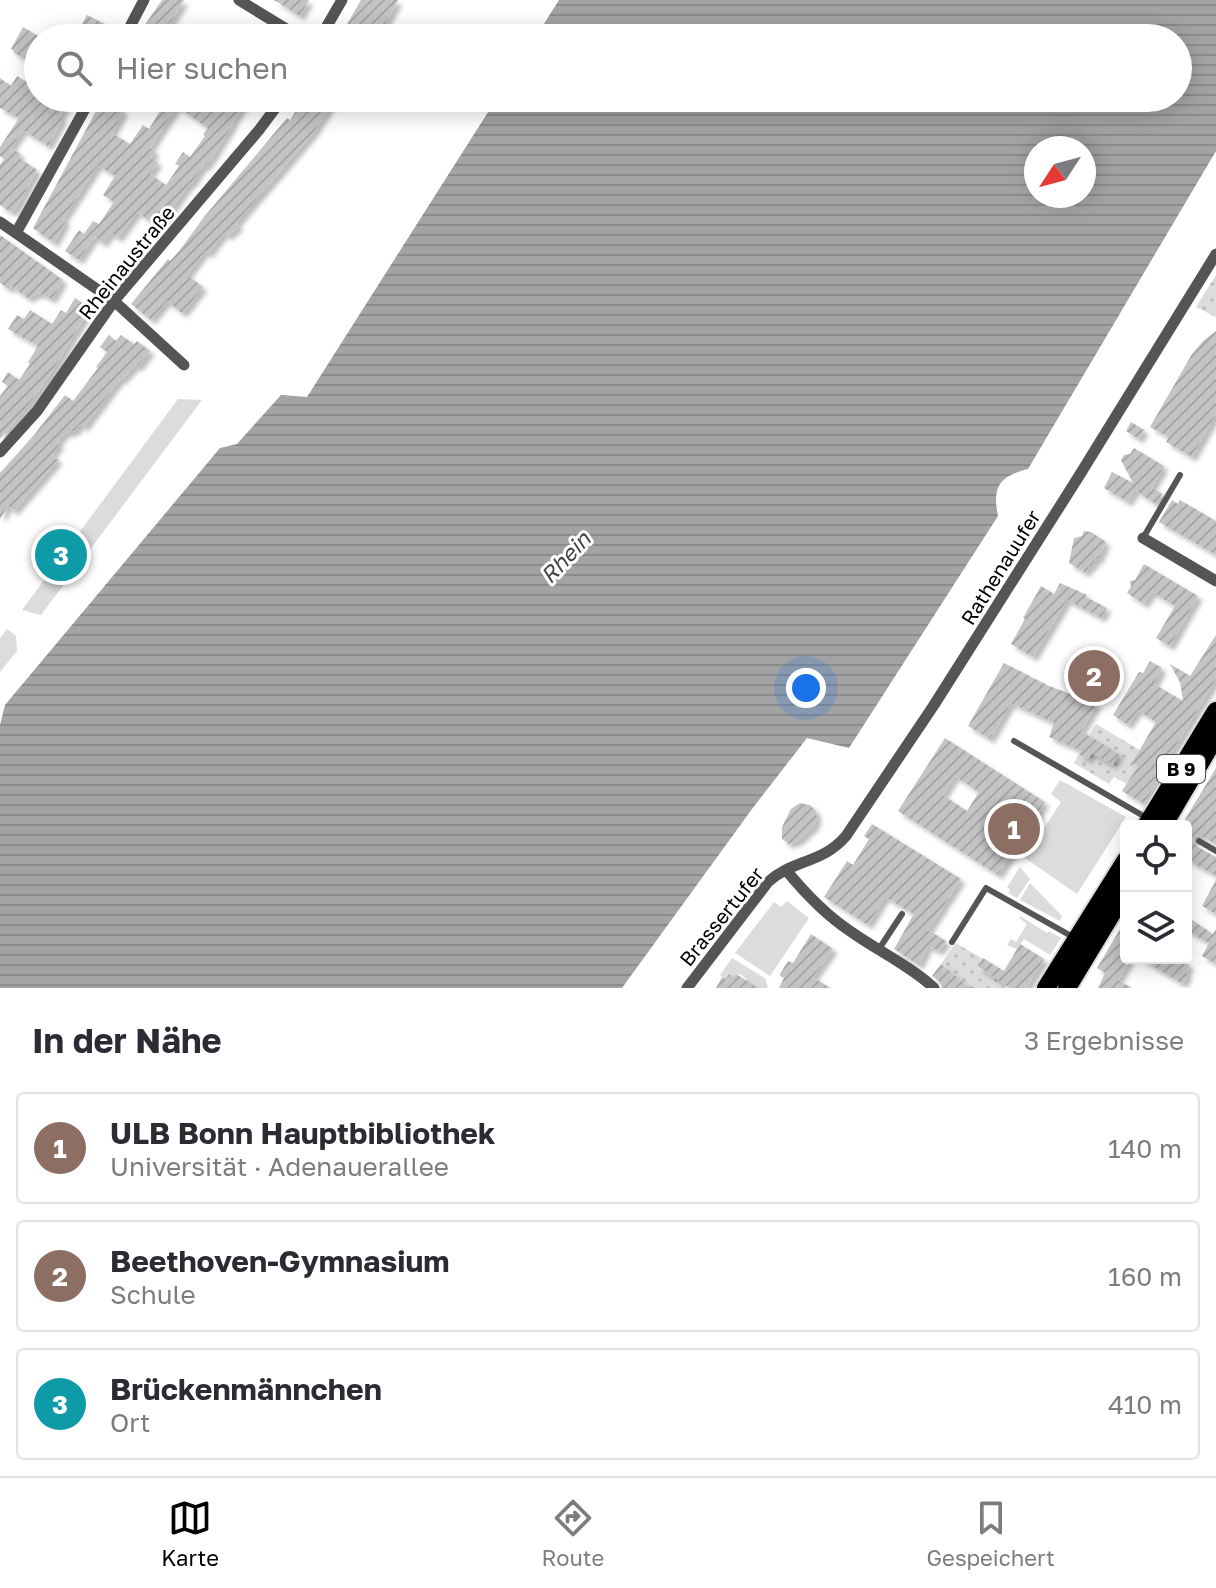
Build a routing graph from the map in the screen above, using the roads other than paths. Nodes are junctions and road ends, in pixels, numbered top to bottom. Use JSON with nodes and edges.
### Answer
{"nodes":[{"id":1,"x":144,"y":0,"type":"edge"},
{"id":2,"x":239,"y":0,"type":"edge"},
{"id":3,"x":342,"y":0,"type":"edge"},
{"id":4,"x":131,"y":24,"type":"edge"},
{"id":5,"x":278,"y":24,"type":"edge"},
{"id":6,"x":328,"y":24,"type":"edge"},
{"id":7,"x":83,"y":112,"type":"edge"},
{"id":8,"x":272,"y":112,"type":"edge"},
{"id":9,"x":0,"y":222,"type":"edge"},
{"id":10,"x":16,"y":233,"type":"junction"},
{"id":11,"x":1216,"y":254,"type":"edge"},
{"id":12,"x":114,"y":301,"type":"junction"},
{"id":13,"x":184,"y":365,"type":"dead end"},
{"id":14,"x":0,"y":452,"type":"edge"},
{"id":15,"x":1180,"y":475,"type":"dead end"},
{"id":16,"x":1143,"y":538,"type":"joint"},
{"id":17,"x":1216,"y":581,"type":"edge"},
{"id":18,"x":1216,"y":711,"type":"edge"},
{"id":19,"x":1216,"y":736,"type":"edge"},
{"id":20,"x":1014,"y":741,"type":"dead end"},
{"id":21,"x":1152,"y":820,"type":"edge"},
{"id":22,"x":1161,"y":820,"type":"edge"},
{"id":23,"x":1162,"y":820,"type":"edge"},
{"id":24,"x":1199,"y":841,"type":"dead end"},
{"id":25,"x":1216,"y":851,"type":"edge"},
{"id":26,"x":1120,"y":869,"type":"edge"},
{"id":27,"x":786,"y":870,"type":"junction"},
{"id":28,"x":1125,"y":892,"type":"edge"},
{"id":29,"x":902,"y":914,"type":"dead end"},
{"id":30,"x":1076,"y":939,"type":"junction"},
{"id":31,"x":952,"y":942,"type":"dead end"},
{"id":32,"x":879,"y":949,"type":"junction"},
{"id":33,"x":687,"y":988,"type":"edge"},
{"id":34,"x":934,"y":988,"type":"edge"},
{"id":35,"x":1046,"y":988,"type":"edge"},
{"id":36,"x":1067,"y":988,"type":"edge"}],
"edges":[{"from":1,"to":4,"type":"street"},
{"from":2,"to":5,"type":"street"},
{"from":3,"to":6,"type":"street"},
{"from":7,"to":10,"type":"street"},
{"from":8,"to":12,"type":"street","name":"Rheinaustraße"},
{"from":9,"to":10,"type":"street"},
{"from":10,"to":12,"type":"street"},
{"from":11,"to":27,"type":"street","name":"Rathenauufer"},
{"from":12,"to":13,"type":"street"},
{"from":12,"to":14,"type":"street","name":"Rheinaustraße"},
{"from":15,"to":16,"type":"lane"},
{"from":16,"to":17,"type":"street"},
{"from":18,"to":22,"type":"main road","number":"B 9"},
{"from":19,"to":23,"type":"main road","number":"B 9"},
{"from":20,"to":21,"type":"lane"},
{"from":24,"to":25,"type":"lane"},
{"from":26,"to":30,"type":"main road"},
{"from":27,"to":32,"type":"street"},
{"from":27,"to":33,"type":"street","name":"Brassertufer"},
{"from":28,"to":36,"type":"main road"},
{"from":29,"to":32,"type":"lane"},
{"from":30,"to":31,"type":"lane"},
{"from":30,"to":35,"type":"main road"},
{"from":32,"to":34,"type":"street"}]}
